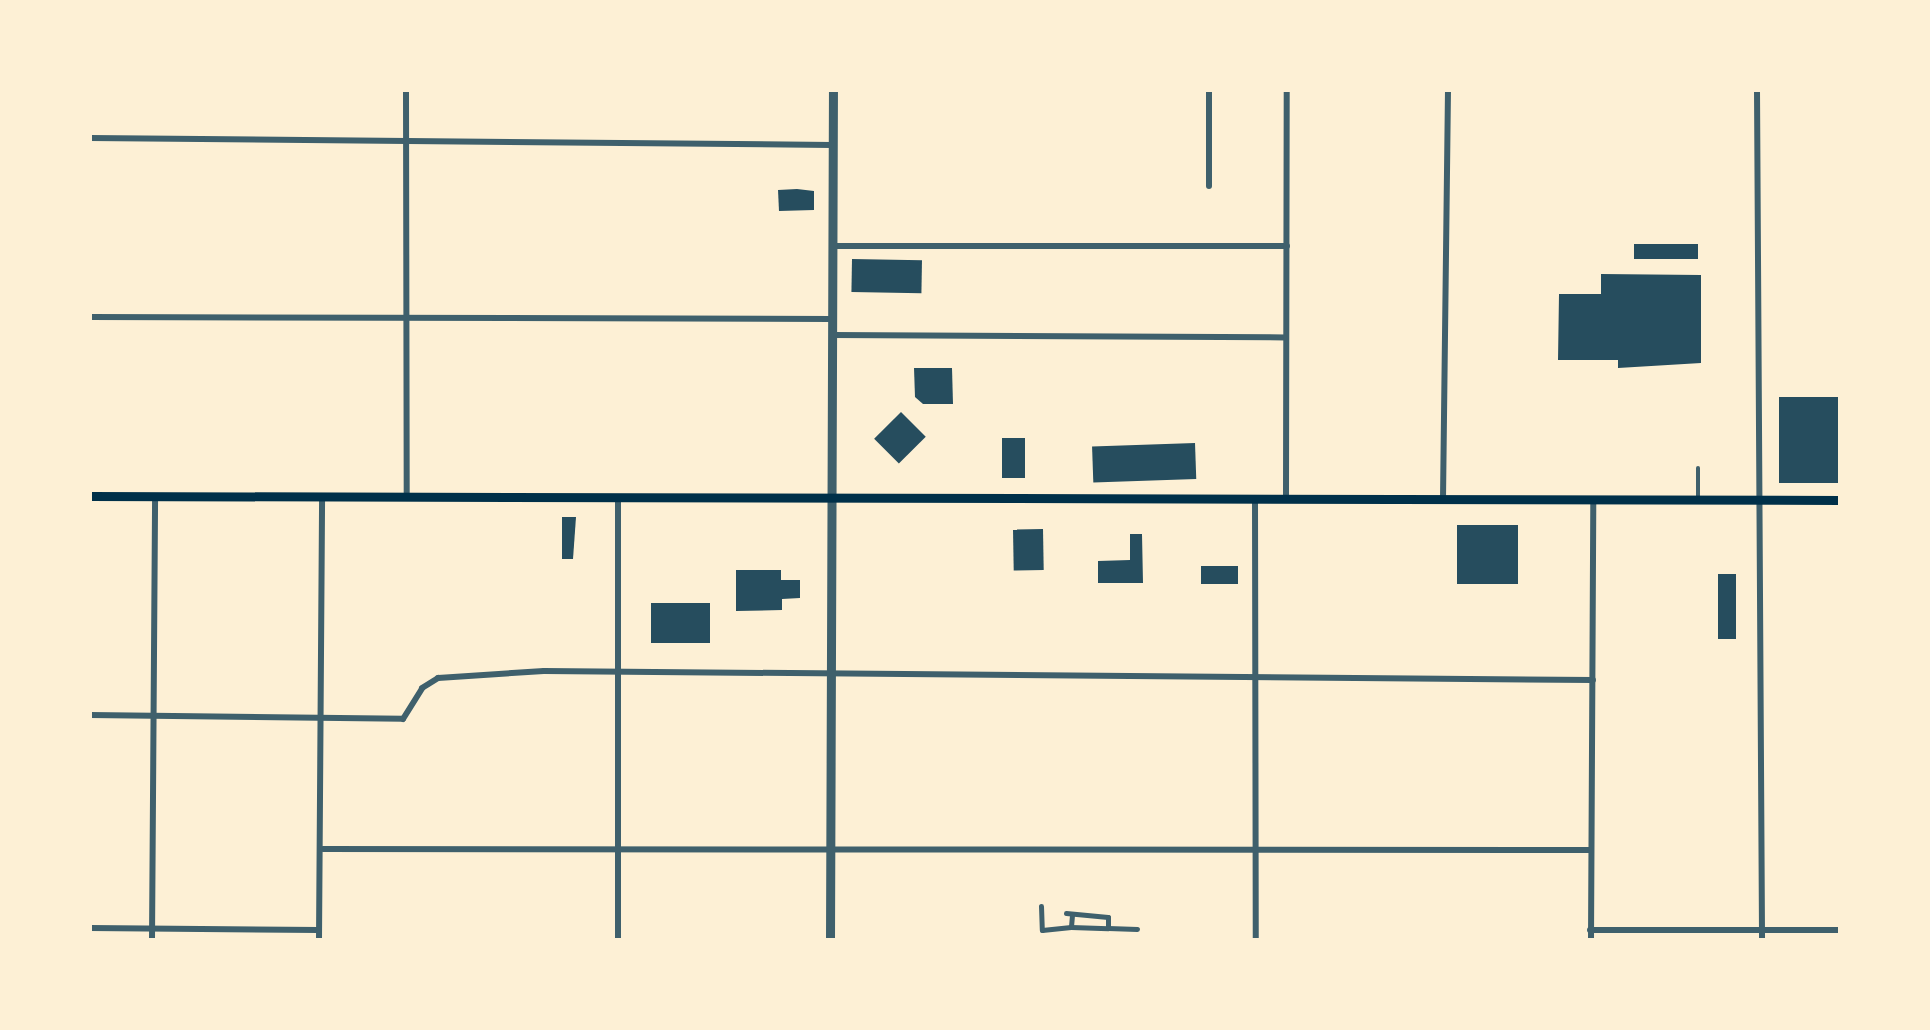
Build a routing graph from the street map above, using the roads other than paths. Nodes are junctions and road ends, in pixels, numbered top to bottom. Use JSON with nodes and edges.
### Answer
{"nodes":[{"id":1,"x":406,"y":90,"type":"edge"},
{"id":2,"x":833,"y":90,"type":"edge"},
{"id":3,"x":1209,"y":90,"type":"edge"},
{"id":4,"x":1287,"y":90,"type":"edge"},
{"id":5,"x":1448,"y":90,"type":"edge"},
{"id":6,"x":1757,"y":90,"type":"edge"},
{"id":7,"x":90,"y":138,"type":"edge"},
{"id":8,"x":406,"y":141,"type":"junction"},
{"id":9,"x":832,"y":145,"type":"junction"},
{"id":10,"x":1209,"y":186,"type":"dead end"},
{"id":11,"x":832,"y":246,"type":"junction"},
{"id":12,"x":1286,"y":246,"type":"junction"},
{"id":13,"x":90,"y":317,"type":"edge"},
{"id":14,"x":407,"y":318,"type":"junction"},
{"id":15,"x":832,"y":319,"type":"junction"},
{"id":16,"x":832,"y":335,"type":"junction"},
{"id":17,"x":1286,"y":337,"type":"junction"},
{"id":18,"x":1698,"y":468,"type":"dead end"},
{"id":19,"x":90,"y":496,"type":"edge"},
{"id":20,"x":155,"y":496,"type":"junction"},
{"id":21,"x":322,"y":497,"type":"junction"},
{"id":22,"x":407,"y":497,"type":"junction"},
{"id":23,"x":618,"y":498,"type":"junction"},
{"id":24,"x":831,"y":499,"type":"junction"},
{"id":25,"x":1255,"y":500,"type":"junction"},
{"id":26,"x":1286,"y":500,"type":"junction"},
{"id":27,"x":1444,"y":500,"type":"junction"},
{"id":28,"x":1593,"y":500,"type":"junction"},
{"id":29,"x":1698,"y":500,"type":"junction"},
{"id":30,"x":1762,"y":500,"type":"junction"},
{"id":31,"x":1840,"y":500,"type":"edge"},
{"id":32,"x":616,"y":672,"type":"junction"},
{"id":33,"x":831,"y":677,"type":"junction"},
{"id":34,"x":1593,"y":680,"type":"junction"},
{"id":35,"x":1259,"y":682,"type":"junction"},
{"id":36,"x":90,"y":715,"type":"edge"},
{"id":37,"x":152,"y":715,"type":"junction"},
{"id":38,"x":322,"y":718,"type":"junction"},
{"id":39,"x":830,"y":845,"type":"junction"},
{"id":40,"x":617,"y":847,"type":"junction"},
{"id":41,"x":1256,"y":848,"type":"junction"},
{"id":42,"x":323,"y":849,"type":"junction"},
{"id":43,"x":1591,"y":850,"type":"junction"},
{"id":44,"x":1041,"y":906,"type":"dead end"},
{"id":45,"x":1071,"y":927,"type":"junction"},
{"id":46,"x":90,"y":928,"type":"edge"},
{"id":47,"x":152,"y":928,"type":"junction"},
{"id":48,"x":1108,"y":928,"type":"junction"},
{"id":49,"x":1137,"y":929,"type":"dead end"},
{"id":50,"x":319,"y":930,"type":"junction"},
{"id":51,"x":1590,"y":930,"type":"junction"},
{"id":52,"x":1840,"y":930,"type":"edge"},
{"id":53,"x":1762,"y":935,"type":"edge"},
{"id":54,"x":152,"y":940,"type":"edge"},
{"id":55,"x":319,"y":940,"type":"edge"},
{"id":56,"x":618,"y":940,"type":"edge"},
{"id":57,"x":830,"y":940,"type":"edge"},
{"id":58,"x":1256,"y":940,"type":"edge"},
{"id":59,"x":1590,"y":940,"type":"edge"}],
"edges":[{"from":1,"to":8,"type":"street"},
{"from":2,"to":9,"type":"street"},
{"from":3,"to":10,"type":"street"},
{"from":4,"to":12,"type":"street"},
{"from":5,"to":27,"type":"street"},
{"from":6,"to":30,"type":"street"},
{"from":7,"to":8,"type":"street"},
{"from":8,"to":9,"type":"street"},
{"from":8,"to":14,"type":"street"},
{"from":9,"to":11,"type":"street"},
{"from":11,"to":12,"type":"street"},
{"from":11,"to":15,"type":"street"},
{"from":12,"to":17,"type":"street"},
{"from":13,"to":14,"type":"street"},
{"from":14,"to":15,"type":"street"},
{"from":14,"to":22,"type":"street"},
{"from":15,"to":16,"type":"street"},
{"from":16,"to":17,"type":"street"},
{"from":16,"to":24,"type":"street"},
{"from":17,"to":26,"type":"street"},
{"from":18,"to":29,"type":"lane"},
{"from":19,"to":20,"type":"main road"},
{"from":20,"to":21,"type":"main road"},
{"from":20,"to":37,"type":"street"},
{"from":21,"to":22,"type":"main road"},
{"from":21,"to":38,"type":"street"},
{"from":22,"to":23,"type":"main road"},
{"from":23,"to":24,"type":"main road"},
{"from":23,"to":32,"type":"street"},
{"from":24,"to":25,"type":"main road"},
{"from":24,"to":33,"type":"street"},
{"from":25,"to":26,"type":"main road"},
{"from":25,"to":35,"type":"street"},
{"from":26,"to":27,"type":"main road"},
{"from":27,"to":28,"type":"main road"},
{"from":28,"to":29,"type":"main road"},
{"from":28,"to":34,"type":"street"},
{"from":29,"to":30,"type":"main road"},
{"from":30,"to":31,"type":"main road"},
{"from":30,"to":53,"type":"street"},
{"from":32,"to":33,"type":"street"},
{"from":32,"to":38,"type":"street"},
{"from":32,"to":40,"type":"street"},
{"from":33,"to":35,"type":"street"},
{"from":33,"to":39,"type":"street"},
{"from":34,"to":35,"type":"street"},
{"from":34,"to":43,"type":"street"},
{"from":35,"to":41,"type":"street"},
{"from":36,"to":37,"type":"street"},
{"from":37,"to":38,"type":"street"},
{"from":37,"to":47,"type":"street"},
{"from":38,"to":42,"type":"street"},
{"from":39,"to":40,"type":"street"},
{"from":39,"to":41,"type":"street"},
{"from":39,"to":57,"type":"street"},
{"from":40,"to":42,"type":"street"},
{"from":40,"to":56,"type":"street"},
{"from":41,"to":43,"type":"street"},
{"from":41,"to":58,"type":"street"},
{"from":42,"to":50,"type":"street"},
{"from":43,"to":51,"type":"street"},
{"from":44,"to":45,"type":"street"},
{"from":45,"to":48,"type":"street"},
{"from":45,"to":48,"type":"street"},
{"from":46,"to":47,"type":"street"},
{"from":47,"to":50,"type":"street"},
{"from":47,"to":54,"type":"street"},
{"from":48,"to":49,"type":"street"},
{"from":50,"to":55,"type":"street"},
{"from":51,"to":53,"type":"street"},
{"from":51,"to":59,"type":"street"},
{"from":52,"to":53,"type":"street"}]}
